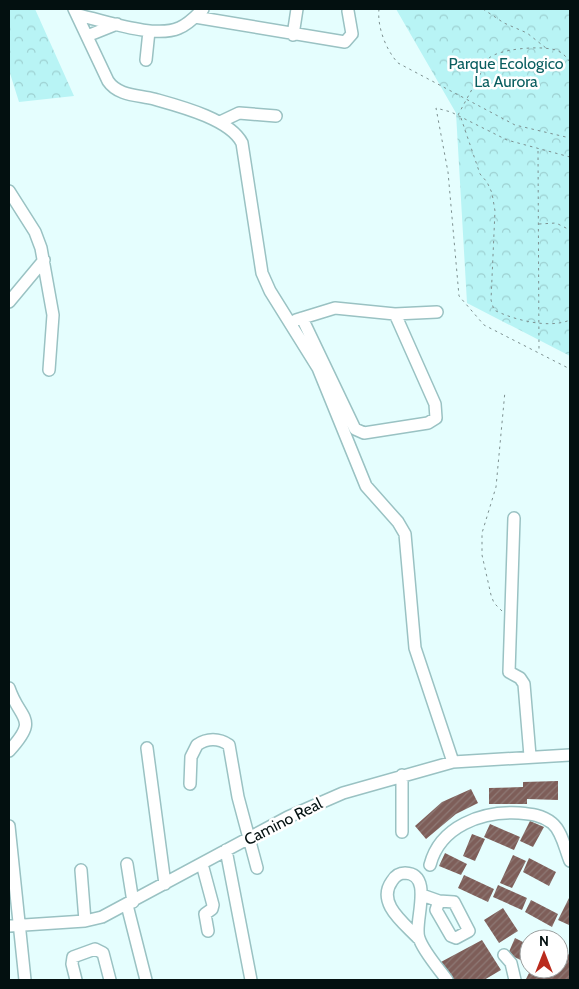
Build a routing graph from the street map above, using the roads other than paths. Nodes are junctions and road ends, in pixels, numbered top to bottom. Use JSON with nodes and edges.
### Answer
{"nodes":[{"id":1,"x":298,"y":9,"type":"edge"},
{"id":2,"x":348,"y":11,"type":"dead end"},
{"id":3,"x":76,"y":12,"type":"edge"},
{"id":4,"x":199,"y":13,"type":"edge"},
{"id":5,"x":118,"y":24,"type":"junction"},
{"id":6,"x":149,"y":31,"type":"junction"},
{"id":7,"x":293,"y":35,"type":"junction"},
{"id":8,"x":87,"y":36,"type":"junction"},
{"id":9,"x":146,"y":60,"type":"dead end"},
{"id":10,"x":276,"y":116,"type":"dead end"},
{"id":11,"x":220,"y":122,"type":"junction"},
{"id":12,"x":9,"y":191,"type":"edge"},
{"id":13,"x":44,"y":260,"type":"junction"},
{"id":14,"x":9,"y":302,"type":"edge"},
{"id":15,"x":436,"y":312,"type":"dead end"},
{"id":16,"x":396,"y":314,"type":"junction"},
{"id":17,"x":302,"y":318,"type":"junction"},
{"id":18,"x":291,"y":322,"type":"junction"},
{"id":19,"x":49,"y":370,"type":"dead end"},
{"id":20,"x":514,"y":518,"type":"dead end"},
{"id":21,"x":9,"y":688,"type":"edge"},
{"id":22,"x":147,"y":748,"type":"dead end"},
{"id":23,"x":9,"y":751,"type":"edge"},
{"id":24,"x":570,"y":755,"type":"edge"},
{"id":25,"x":530,"y":756,"type":"junction"},
{"id":26,"x":453,"y":762,"type":"junction"},
{"id":27,"x":402,"y":775,"type":"junction"},
{"id":28,"x":190,"y":784,"type":"dead end"},
{"id":29,"x":9,"y":826,"type":"edge"},
{"id":30,"x":402,"y":832,"type":"dead end"},
{"id":31,"x":248,"y":838,"type":"junction"},
{"id":32,"x":226,"y":850,"type":"junction"},
{"id":33,"x":570,"y":860,"type":"edge"},
{"id":34,"x":10,"y":862,"type":"edge"},
{"id":35,"x":126,"y":864,"type":"dead end"},
{"id":36,"x":202,"y":864,"type":"junction"},
{"id":37,"x":430,"y":865,"type":"dead end"},
{"id":38,"x":257,"y":868,"type":"dead end"},
{"id":39,"x":81,"y":870,"type":"dead end"},
{"id":40,"x":165,"y":884,"type":"junction"},
{"id":41,"x":422,"y":894,"type":"junction"},
{"id":42,"x":439,"y":901,"type":"dead end"},
{"id":43,"x":130,"y":904,"type":"junction"},
{"id":44,"x":86,"y":922,"type":"junction"},
{"id":45,"x":14,"y":926,"type":"edge"},
{"id":46,"x":208,"y":931,"type":"dead end"},
{"id":47,"x":418,"y":938,"type":"junction"},
{"id":48,"x":504,"y":955,"type":"dead end"},
{"id":49,"x":25,"y":980,"type":"edge"},
{"id":50,"x":76,"y":980,"type":"edge"},
{"id":51,"x":110,"y":980,"type":"edge"},
{"id":52,"x":146,"y":980,"type":"edge"},
{"id":53,"x":251,"y":980,"type":"edge"},
{"id":54,"x":447,"y":980,"type":"edge"},
{"id":55,"x":515,"y":980,"type":"edge"}],
"edges":[{"from":1,"to":7,"type":"street"},
{"from":2,"to":7,"type":"street"},
{"from":3,"to":5,"type":"street"},
{"from":3,"to":8,"type":"street"},
{"from":4,"to":6,"type":"street"},
{"from":4,"to":7,"type":"street"},
{"from":5,"to":6,"type":"street"},
{"from":5,"to":8,"type":"street"},
{"from":6,"to":9,"type":"street"},
{"from":8,"to":11,"type":"street"},
{"from":10,"to":11,"type":"street"},
{"from":11,"to":18,"type":"street"},
{"from":12,"to":13,"type":"street"},
{"from":13,"to":14,"type":"street"},
{"from":13,"to":19,"type":"street"},
{"from":15,"to":16,"type":"street"},
{"from":16,"to":17,"type":"street"},
{"from":16,"to":17,"type":"street"},
{"from":17,"to":18,"type":"street"},
{"from":18,"to":26,"type":"street"},
{"from":20,"to":25,"type":"street"},
{"from":21,"to":23,"type":"street"},
{"from":22,"to":40,"type":"street"},
{"from":24,"to":25,"type":"street","name":"Camino Real"},
{"from":25,"to":26,"type":"street","name":"Camino Real"},
{"from":26,"to":27,"type":"street","name":"Camino Real"},
{"from":27,"to":30,"type":"street"},
{"from":27,"to":31,"type":"street","name":"Camino Real"},
{"from":28,"to":31,"type":"street"},
{"from":29,"to":34,"type":"street"},
{"from":31,"to":32,"type":"street","name":"Camino Real"},
{"from":31,"to":38,"type":"street"},
{"from":32,"to":36,"type":"street","name":"Camino Real"},
{"from":32,"to":53,"type":"street"},
{"from":33,"to":37,"type":"street"},
{"from":34,"to":45,"type":"street"},
{"from":35,"to":43,"type":"street"},
{"from":36,"to":40,"type":"street","name":"Camino Real"},
{"from":36,"to":46,"type":"street"},
{"from":39,"to":44,"type":"street"},
{"from":40,"to":43,"type":"street","name":"Camino Real"},
{"from":41,"to":42,"type":"street"},
{"from":41,"to":47,"type":"street"},
{"from":41,"to":47,"type":"street"},
{"from":43,"to":44,"type":"street","name":"Camino Real"},
{"from":43,"to":52,"type":"street"},
{"from":44,"to":45,"type":"street","name":"Camino Real"},
{"from":45,"to":49,"type":"street"},
{"from":47,"to":54,"type":"street"},
{"from":48,"to":55,"type":"street"},
{"from":50,"to":51,"type":"street"}]}
